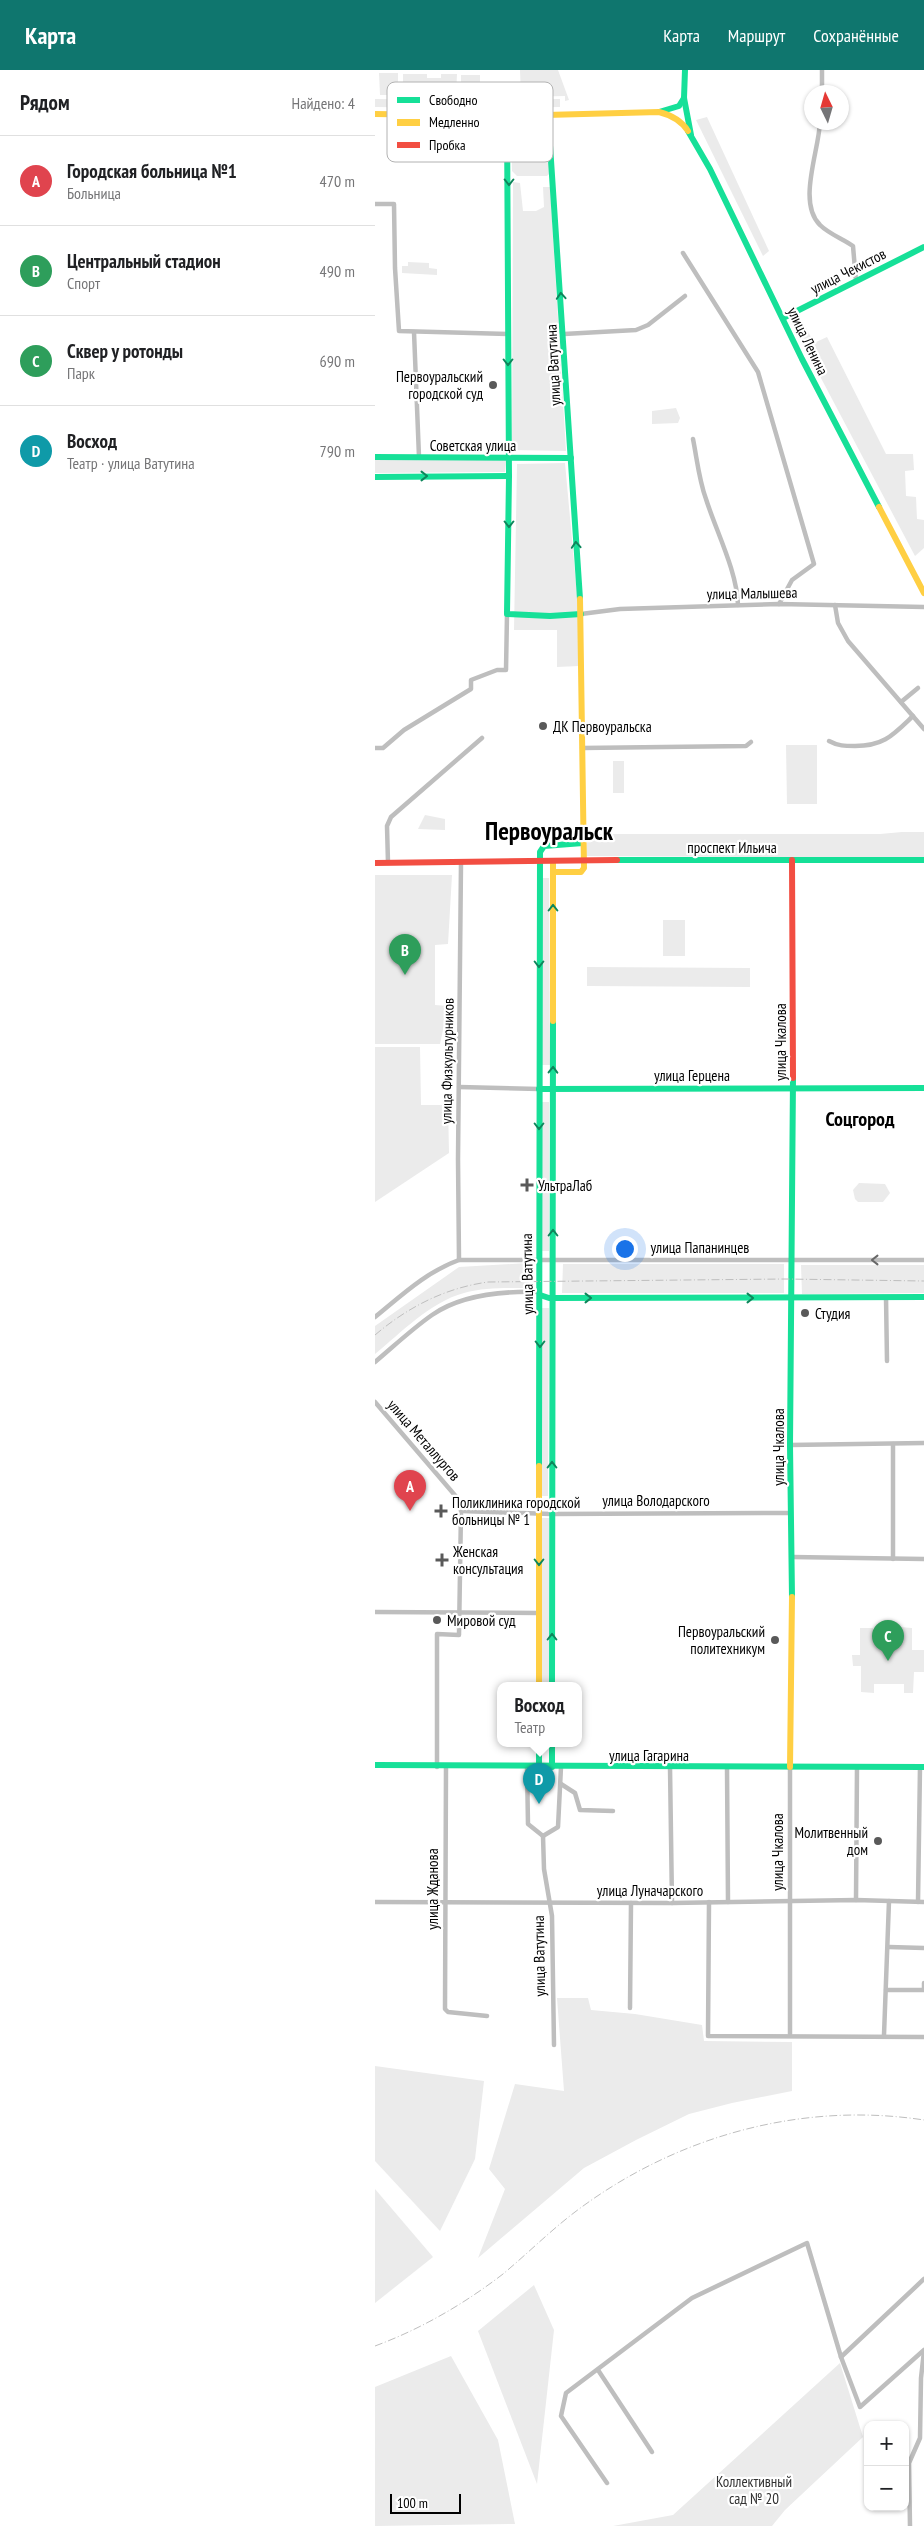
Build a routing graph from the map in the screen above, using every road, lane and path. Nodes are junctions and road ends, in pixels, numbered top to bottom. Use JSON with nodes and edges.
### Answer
{"nodes":[{"id":1,"x":685,"y":70,"type":"edge"},
{"id":2,"x":822,"y":70,"type":"edge"},
{"id":3,"x":821,"y":85,"type":"edge"},
{"id":4,"x":684,"y":98,"type":"junction"},
{"id":5,"x":659,"y":112,"type":"junction"},
{"id":6,"x":553,"y":115,"type":"edge"},
{"id":7,"x":819,"y":130,"type":"edge"},
{"id":8,"x":691,"y":135,"type":"junction"},
{"id":9,"x":507,"y":162,"type":"edge"},
{"id":10,"x":551,"y":162,"type":"edge"},
{"id":11,"x":375,"y":204,"type":"edge"},
{"id":12,"x":924,"y":247,"type":"edge"},
{"id":13,"x":683,"y":253,"type":"dead end"},
{"id":14,"x":856,"y":281,"type":"junction"},
{"id":15,"x":685,"y":296,"type":"dead end"},
{"id":16,"x":783,"y":318,"type":"junction"},
{"id":17,"x":414,"y":332,"type":"junction"},
{"id":18,"x":508,"y":334,"type":"junction"},
{"id":19,"x":564,"y":334,"type":"junction"},
{"id":20,"x":693,"y":439,"type":"dead end"},
{"id":21,"x":375,"y":457,"type":"edge"},
{"id":22,"x":419,"y":457,"type":"junction"},
{"id":23,"x":509,"y":457,"type":"junction"},
{"id":24,"x":571,"y":458,"type":"junction"},
{"id":25,"x":375,"y":476,"type":"edge"},
{"id":26,"x":509,"y":476,"type":"junction"},
{"id":27,"x":924,"y":593,"type":"edge"},
{"id":28,"x":779,"y":604,"type":"junction"},
{"id":29,"x":738,"y":605,"type":"junction"},
{"id":30,"x":835,"y":605,"type":"junction"},
{"id":31,"x":924,"y":607,"type":"edge"},
{"id":32,"x":507,"y":614,"type":"junction"},
{"id":33,"x":581,"y":614,"type":"junction"},
{"id":34,"x":918,"y":688,"type":"dead end"},
{"id":35,"x":901,"y":702,"type":"junction"},
{"id":36,"x":913,"y":716,"type":"junction"},
{"id":37,"x":924,"y":729,"type":"edge"},
{"id":38,"x":481,"y":738,"type":"dead end"},
{"id":39,"x":751,"y":742,"type":"dead end"},
{"id":40,"x":829,"y":742,"type":"dead end"},
{"id":41,"x":375,"y":748,"type":"edge"},
{"id":42,"x":582,"y":748,"type":"junction"},
{"id":43,"x":583,"y":843,"type":"junction"},
{"id":44,"x":792,"y":860,"type":"junction"},
{"id":45,"x":924,"y":860,"type":"edge"},
{"id":46,"x":584,"y":861,"type":"junction"},
{"id":47,"x":375,"y":863,"type":"edge"},
{"id":48,"x":387,"y":863,"type":"junction"},
{"id":49,"x":461,"y":863,"type":"junction"},
{"id":50,"x":541,"y":863,"type":"junction"},
{"id":51,"x":553,"y":863,"type":"junction"},
{"id":52,"x":553,"y":872,"type":"junction"},
{"id":53,"x":459,"y":1088,"type":"junction"},
{"id":54,"x":539,"y":1088,"type":"junction"},
{"id":55,"x":553,"y":1088,"type":"junction"},
{"id":56,"x":793,"y":1088,"type":"junction"},
{"id":57,"x":924,"y":1088,"type":"edge"},
{"id":58,"x":459,"y":1260,"type":"junction"},
{"id":59,"x":539,"y":1260,"type":"junction"},
{"id":60,"x":553,"y":1260,"type":"junction"},
{"id":61,"x":793,"y":1260,"type":"junction"},
{"id":62,"x":924,"y":1260,"type":"edge"},
{"id":63,"x":540,"y":1294,"type":"junction"},
{"id":64,"x":924,"y":1297,"type":"edge"},
{"id":65,"x":553,"y":1298,"type":"junction"},
{"id":66,"x":793,"y":1298,"type":"junction"},
{"id":67,"x":886,"y":1298,"type":"junction"},
{"id":68,"x":375,"y":1317,"type":"edge"},
{"id":69,"x":887,"y":1361,"type":"dead end"},
{"id":70,"x":375,"y":1362,"type":"edge"},
{"id":71,"x":375,"y":1402,"type":"edge"},
{"id":72,"x":924,"y":1443,"type":"edge"},
{"id":73,"x":893,"y":1444,"type":"junction"},
{"id":74,"x":790,"y":1445,"type":"junction"},
{"id":75,"x":461,"y":1511,"type":"junction"},
{"id":76,"x":790,"y":1513,"type":"junction"},
{"id":77,"x":539,"y":1514,"type":"junction"},
{"id":78,"x":551,"y":1514,"type":"junction"},
{"id":79,"x":792,"y":1558,"type":"junction"},
{"id":80,"x":893,"y":1559,"type":"junction"},
{"id":81,"x":924,"y":1559,"type":"edge"},
{"id":82,"x":375,"y":1612,"type":"edge"},
{"id":83,"x":458,"y":1613,"type":"junction"},
{"id":84,"x":539,"y":1613,"type":"junction"},
{"id":85,"x":539,"y":1682,"type":"edge"},
{"id":86,"x":552,"y":1682,"type":"edge"},
{"id":87,"x":539,"y":1747,"type":"edge"},
{"id":88,"x":552,"y":1747,"type":"edge"},
{"id":89,"x":375,"y":1765,"type":"edge"},
{"id":90,"x":437,"y":1767,"type":"junction"},
{"id":91,"x":446,"y":1767,"type":"junction"},
{"id":92,"x":527,"y":1767,"type":"junction"},
{"id":93,"x":539,"y":1767,"type":"junction"},
{"id":94,"x":552,"y":1767,"type":"junction"},
{"id":95,"x":561,"y":1767,"type":"junction"},
{"id":96,"x":670,"y":1767,"type":"junction"},
{"id":97,"x":727,"y":1767,"type":"junction"},
{"id":98,"x":790,"y":1767,"type":"junction"},
{"id":99,"x":857,"y":1767,"type":"junction"},
{"id":100,"x":922,"y":1767,"type":"edge"},
{"id":101,"x":561,"y":1784,"type":"junction"},
{"id":102,"x":613,"y":1810,"type":"dead end"},
{"id":103,"x":543,"y":1836,"type":"junction"},
{"id":104,"x":856,"y":1900,"type":"junction"},
{"id":105,"x":889,"y":1901,"type":"junction"},
{"id":106,"x":375,"y":1902,"type":"edge"},
{"id":107,"x":444,"y":1902,"type":"junction"},
{"id":108,"x":551,"y":1902,"type":"junction"},
{"id":109,"x":709,"y":1902,"type":"junction"},
{"id":110,"x":728,"y":1902,"type":"junction"},
{"id":111,"x":789,"y":1902,"type":"junction"},
{"id":112,"x":921,"y":1902,"type":"edge"},
{"id":113,"x":631,"y":1903,"type":"junction"},
{"id":114,"x":672,"y":1903,"type":"junction"},
{"id":115,"x":889,"y":1947,"type":"junction"},
{"id":116,"x":924,"y":1948,"type":"edge"},
{"id":117,"x":924,"y":1983,"type":"edge"},
{"id":118,"x":886,"y":1990,"type":"junction"},
{"id":119,"x":924,"y":1990,"type":"edge"},
{"id":120,"x":630,"y":2008,"type":"dead end"},
{"id":121,"x":487,"y":2016,"type":"dead end"},
{"id":122,"x":790,"y":2034,"type":"junction"},
{"id":123,"x":885,"y":2035,"type":"junction"},
{"id":124,"x":924,"y":2037,"type":"edge"},
{"id":125,"x":554,"y":2045,"type":"dead end"},
{"id":126,"x":924,"y":2280,"type":"edge"},
{"id":127,"x":924,"y":2350,"type":"edge"},
{"id":128,"x":841,"y":2357,"type":"junction"},
{"id":129,"x":598,"y":2370,"type":"junction"},
{"id":130,"x":652,"y":2452,"type":"dead end"},
{"id":131,"x":607,"y":2483,"type":"dead end"},
{"id":132,"x":910,"y":2526,"type":"edge"}],
"edges":[{"from":1,"to":4,"type":"street"},
{"from":2,"to":3,"type":"street"},
{"from":4,"to":5,"type":"street"},
{"from":4,"to":8,"type":"street"},
{"from":5,"to":6,"type":"street"},
{"from":5,"to":8,"type":"street","name":"улица Ленина"},
{"from":7,"to":14,"type":"street"},
{"from":8,"to":16,"type":"street","name":"улица Ленина"},
{"from":9,"to":18,"type":"street","one_way":true},
{"from":19,"to":10,"type":"street","name":"улица Ватутина","one_way":true},
{"from":11,"to":17,"type":"street"},
{"from":12,"to":14,"type":"street","name":"улица Чекистов"},
{"from":13,"to":28,"type":"street"},
{"from":14,"to":16,"type":"street","name":"улица Чекистов"},
{"from":15,"to":19,"type":"street"},
{"from":16,"to":27,"type":"street","name":"улица Ленина"},
{"from":17,"to":18,"type":"street"},
{"from":17,"to":22,"type":"street"},
{"from":18,"to":23,"type":"street","one_way":true},
{"from":19,"to":24,"type":"street","name":"улица Ватутина"},
{"from":20,"to":29,"type":"street"},
{"from":21,"to":22,"type":"street","name":"Советская улица"},
{"from":22,"to":23,"type":"street","name":"Советская улица"},
{"from":23,"to":24,"type":"street","name":"Советская улица"},
{"from":23,"to":26,"type":"street"},
{"from":33,"to":24,"type":"street","name":"улица Ватутина","one_way":true},
{"from":25,"to":26,"type":"street","name":"Советская улица","one_way":true},
{"from":26,"to":32,"type":"street","one_way":true},
{"from":28,"to":29,"type":"street","name":"улица Малышева"},
{"from":28,"to":30,"type":"street","name":"улица Малышева"},
{"from":29,"to":33,"type":"street","name":"улица Малышева"},
{"from":30,"to":31,"type":"street","name":"улица Малышева"},
{"from":30,"to":35,"type":"street"},
{"from":32,"to":33,"type":"street"},
{"from":32,"to":41,"type":"street"},
{"from":33,"to":42,"type":"street","name":"улица Ватутина"},
{"from":34,"to":35,"type":"street"},
{"from":35,"to":36,"type":"street"},
{"from":36,"to":37,"type":"street"},
{"from":36,"to":40,"type":"street"},
{"from":38,"to":48,"type":"street"},
{"from":39,"to":42,"type":"street"},
{"from":42,"to":43,"type":"street","name":"улица Ватутина"},
{"from":43,"to":46,"type":"street","name":"улица Ватутина"},
{"from":43,"to":50,"type":"street"},
{"from":44,"to":45,"type":"street","name":"проспект Ильича"},
{"from":44,"to":46,"type":"street","name":"проспект Ильича"},
{"from":44,"to":56,"type":"street","name":"улица Чкалова"},
{"from":46,"to":51,"type":"street","name":"проспект Ильича"},
{"from":46,"to":52,"type":"street"},
{"from":47,"to":48,"type":"street","name":"проспект Ильича"},
{"from":48,"to":49,"type":"street","name":"проспект Ильича"},
{"from":49,"to":50,"type":"street","name":"проспект Ильича"},
{"from":49,"to":53,"type":"street","name":"улица Физкультурников"},
{"from":50,"to":51,"type":"street","name":"проспект Ильича"},
{"from":50,"to":52,"type":"street"},
{"from":50,"to":54,"type":"street","name":"улица Ватутина","one_way":true},
{"from":51,"to":52,"type":"street","name":"улица Ватутина"},
{"from":55,"to":52,"type":"street","name":"улица Ватутина","one_way":true},
{"from":53,"to":54,"type":"street","name":"улица Герцена"},
{"from":53,"to":58,"type":"street","name":"улица Физкультурников"},
{"from":54,"to":55,"type":"street","name":"улица Герцена"},
{"from":54,"to":59,"type":"street","name":"улица Ватутина","one_way":true},
{"from":55,"to":56,"type":"street","name":"улица Герцена"},
{"from":60,"to":55,"type":"street","name":"улица Ватутина","one_way":true},
{"from":56,"to":57,"type":"street","name":"улица Герцена"},
{"from":56,"to":61,"type":"street","name":"улица Чкалова"},
{"from":58,"to":59,"type":"street","name":"улица Папанинцев"},
{"from":58,"to":68,"type":"street","name":"улица Папанинцев"},
{"from":59,"to":60,"type":"street","name":"улица Папанинцев"},
{"from":59,"to":63,"type":"street","name":"улица Ватутина"},
{"from":60,"to":61,"type":"street","name":"улица Папанинцев"},
{"from":60,"to":65,"type":"street","name":"улица Ватутина"},
{"from":62,"to":61,"type":"street","name":"улица Папанинцев","one_way":true},
{"from":61,"to":66,"type":"street","name":"улица Чкалова"},
{"from":63,"to":65,"type":"street"},
{"from":63,"to":70,"type":"street"},
{"from":63,"to":77,"type":"street","name":"улица Ватутина","one_way":true},
{"from":64,"to":67,"type":"street"},
{"from":65,"to":66,"type":"street","one_way":true},
{"from":78,"to":65,"type":"street","name":"улица Ватутина","one_way":true},
{"from":66,"to":67,"type":"street"},
{"from":66,"to":74,"type":"street","name":"улица Чкалова"},
{"from":67,"to":69,"type":"street"},
{"from":71,"to":75,"type":"street","name":"улица Металлургов"},
{"from":72,"to":73,"type":"street"},
{"from":73,"to":74,"type":"street"},
{"from":73,"to":80,"type":"street"},
{"from":74,"to":76,"type":"street","name":"улица Чкалова"},
{"from":75,"to":77,"type":"street","name":"улица Володарского"},
{"from":75,"to":83,"type":"street","name":"улица Металлургов"},
{"from":76,"to":78,"type":"street","name":"улица Володарского"},
{"from":76,"to":79,"type":"street","name":"улица Чкалова"},
{"from":77,"to":78,"type":"street","name":"улица Володарского"},
{"from":77,"to":84,"type":"street","name":"улица Ватутина","one_way":true},
{"from":86,"to":78,"type":"street","name":"улица Ватутина","one_way":true},
{"from":79,"to":80,"type":"street"},
{"from":79,"to":98,"type":"street","name":"улица Чкалова"},
{"from":80,"to":81,"type":"street"},
{"from":82,"to":83,"type":"street"},
{"from":83,"to":84,"type":"street"},
{"from":83,"to":90,"type":"street","name":"улица Металлургов"},
{"from":84,"to":85,"type":"street","name":"улица Ватутина"},
{"from":87,"to":93,"type":"street"},
{"from":88,"to":94,"type":"street"},
{"from":89,"to":90,"type":"street","name":"улица Гагарина"},
{"from":90,"to":91,"type":"street","name":"улица Гагарина"},
{"from":91,"to":92,"type":"street","name":"улица Гагарина"},
{"from":91,"to":107,"type":"street","name":"улица Жданова"},
{"from":92,"to":93,"type":"street","name":"улица Гагарина"},
{"from":92,"to":103,"type":"street"},
{"from":93,"to":94,"type":"street","name":"улица Гагарина"},
{"from":94,"to":95,"type":"street","name":"улица Гагарина"},
{"from":95,"to":96,"type":"street","name":"улица Гагарина"},
{"from":95,"to":101,"type":"street"},
{"from":96,"to":97,"type":"street","name":"улица Гагарина"},
{"from":96,"to":114,"type":"street"},
{"from":97,"to":98,"type":"street","name":"улица Гагарина"},
{"from":97,"to":110,"type":"street"},
{"from":98,"to":99,"type":"street","name":"улица Гагарина"},
{"from":98,"to":111,"type":"street","name":"улица Чкалова"},
{"from":99,"to":100,"type":"street","name":"улица Гагарина"},
{"from":99,"to":104,"type":"street"},
{"from":100,"to":112,"type":"street"},
{"from":101,"to":102,"type":"street"},
{"from":101,"to":103,"type":"street"},
{"from":103,"to":108,"type":"street","name":"улица Ватутина"},
{"from":104,"to":105,"type":"street","name":"улица Луначарского"},
{"from":104,"to":111,"type":"street","name":"улица Луначарского"},
{"from":105,"to":112,"type":"street","name":"улица Луначарского"},
{"from":105,"to":115,"type":"street"},
{"from":106,"to":107,"type":"street","name":"улица Луначарского"},
{"from":107,"to":108,"type":"street","name":"улица Луначарского"},
{"from":107,"to":121,"type":"street","name":"улица Жданова"},
{"from":108,"to":113,"type":"street","name":"улица Луначарского"},
{"from":108,"to":125,"type":"street","name":"улица Ватутина"},
{"from":109,"to":110,"type":"street","name":"улица Луначарского"},
{"from":109,"to":114,"type":"street","name":"улица Луначарского"},
{"from":109,"to":122,"type":"street"},
{"from":110,"to":111,"type":"street","name":"улица Луначарского"},
{"from":111,"to":122,"type":"street","name":"улица Чкалова"},
{"from":113,"to":114,"type":"street","name":"улица Луначарского"},
{"from":113,"to":120,"type":"street"},
{"from":115,"to":116,"type":"street"},
{"from":115,"to":118,"type":"street"},
{"from":117,"to":119,"type":"street"},
{"from":118,"to":119,"type":"street"},
{"from":118,"to":123,"type":"street"},
{"from":122,"to":123,"type":"street"},
{"from":123,"to":124,"type":"street"},
{"from":126,"to":128,"type":"street"},
{"from":127,"to":128,"type":"street"},
{"from":127,"to":132,"type":"street"},
{"from":128,"to":129,"type":"street"},
{"from":129,"to":130,"type":"street"},
{"from":129,"to":131,"type":"street"}]}
